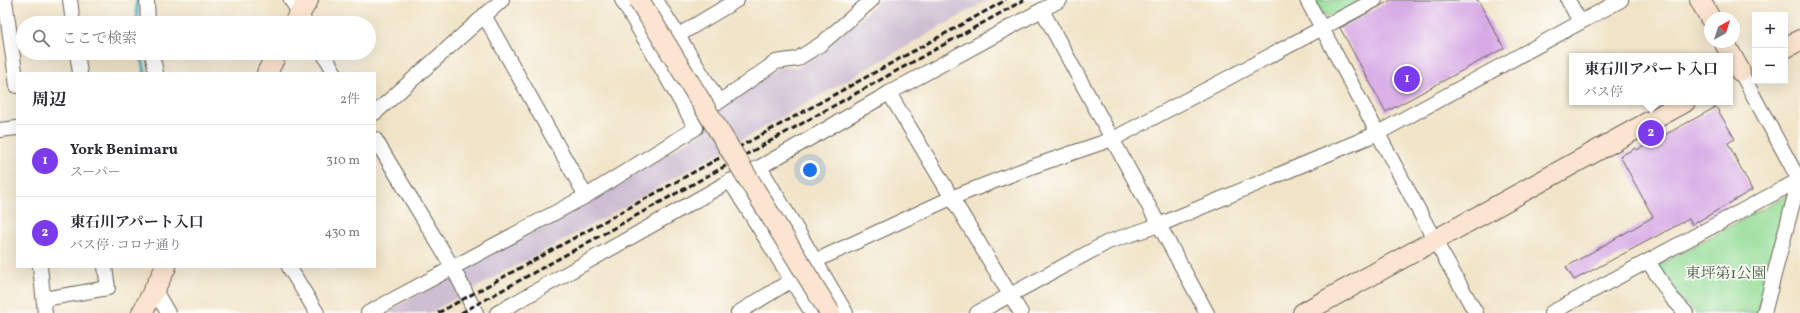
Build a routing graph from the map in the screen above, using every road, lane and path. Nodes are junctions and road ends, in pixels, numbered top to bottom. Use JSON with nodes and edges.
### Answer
{"nodes":[{"id":1,"x":5,"y":0,"type":"edge"},
{"id":2,"x":70,"y":0,"type":"edge"},
{"id":3,"x":147,"y":0,"type":"edge"},
{"id":4,"x":502,"y":0,"type":"edge"},
{"id":5,"x":622,"y":0,"type":"edge"},
{"id":6,"x":639,"y":0,"type":"edge"},
{"id":7,"x":656,"y":0,"type":"edge"},
{"id":8,"x":736,"y":0,"type":"edge"},
{"id":9,"x":872,"y":0,"type":"edge"},
{"id":10,"x":1060,"y":0,"type":"edge"},
{"id":11,"x":1308,"y":0,"type":"edge"},
{"id":12,"x":1375,"y":0,"type":"edge"},
{"id":13,"x":1568,"y":0,"type":"edge"},
{"id":14,"x":1620,"y":0,"type":"edge"},
{"id":15,"x":1700,"y":0,"type":"edge"},
{"id":16,"x":1042,"y":10,"type":"junction"},
{"id":17,"x":1707,"y":12,"type":"edge"},
{"id":18,"x":484,"y":15,"type":"junction"},
{"id":19,"x":72,"y":16,"type":"edge"},
{"id":20,"x":148,"y":16,"type":"edge"},
{"id":21,"x":1580,"y":22,"type":"junction"},
{"id":22,"x":1322,"y":28,"type":"junction"},
{"id":23,"x":677,"y":36,"type":"junction"},
{"id":24,"x":1800,"y":40,"type":"edge"},
{"id":25,"x":1788,"y":46,"type":"edge"},
{"id":26,"x":1733,"y":56,"type":"edge"},
{"id":27,"x":78,"y":60,"type":"edge"},
{"id":28,"x":153,"y":60,"type":"edge"},
{"id":29,"x":274,"y":60,"type":"edge"},
{"id":30,"x":327,"y":60,"type":"edge"},
{"id":31,"x":1742,"y":70,"type":"edge"},
{"id":32,"x":80,"y":72,"type":"edge"},
{"id":33,"x":156,"y":72,"type":"edge"},
{"id":34,"x":268,"y":72,"type":"edge"},
{"id":35,"x":334,"y":72,"type":"edge"},
{"id":36,"x":16,"y":79,"type":"edge"},
{"id":37,"x":889,"y":93,"type":"junction"},
{"id":38,"x":1680,"y":105,"type":"edge"},
{"id":39,"x":376,"y":112,"type":"edge"},
{"id":40,"x":16,"y":128,"type":"edge"},
{"id":41,"x":0,"y":130,"type":"edge"},
{"id":42,"x":1378,"y":133,"type":"junction"},
{"id":43,"x":1113,"y":139,"type":"junction"},
{"id":44,"x":376,"y":141,"type":"edge"},
{"id":45,"x":760,"y":167,"type":"junction"},
{"id":46,"x":1799,"y":180,"type":"edge"},
{"id":47,"x":730,"y":181,"type":"junction"},
{"id":48,"x":586,"y":196,"type":"junction"},
{"id":49,"x":951,"y":198,"type":"junction"},
{"id":50,"x":1159,"y":225,"type":"junction"},
{"id":51,"x":1435,"y":241,"type":"junction"},
{"id":52,"x":815,"y":261,"type":"junction"},
{"id":53,"x":1648,"y":261,"type":"junction"},
{"id":54,"x":40,"y":268,"type":"edge"},
{"id":55,"x":105,"y":268,"type":"edge"},
{"id":56,"x":165,"y":268,"type":"edge"},
{"id":57,"x":290,"y":268,"type":"edge"},
{"id":58,"x":453,"y":268,"type":"junction"},
{"id":59,"x":792,"y":280,"type":"junction"},
{"id":60,"x":154,"y":289,"type":"junction"},
{"id":61,"x":1010,"y":294,"type":"junction"},
{"id":62,"x":44,"y":299,"type":"junction"},
{"id":63,"x":45,"y":313,"type":"edge"},
{"id":64,"x":142,"y":313,"type":"edge"},
{"id":65,"x":168,"y":313,"type":"edge"},
{"id":66,"x":317,"y":313,"type":"edge"},
{"id":67,"x":368,"y":313,"type":"edge"},
{"id":68,"x":476,"y":313,"type":"edge"},
{"id":69,"x":496,"y":313,"type":"edge"},
{"id":70,"x":738,"y":313,"type":"edge"},
{"id":71,"x":812,"y":313,"type":"edge"},
{"id":72,"x":830,"y":313,"type":"edge"},
{"id":73,"x":846,"y":313,"type":"edge"},
{"id":74,"x":977,"y":313,"type":"edge"},
{"id":75,"x":1021,"y":313,"type":"edge"},
{"id":76,"x":1207,"y":313,"type":"edge"},
{"id":77,"x":1303,"y":313,"type":"edge"},
{"id":78,"x":1476,"y":313,"type":"edge"},
{"id":79,"x":1552,"y":313,"type":"edge"},
{"id":80,"x":1686,"y":313,"type":"edge"},
{"id":81,"x":1764,"y":313,"type":"edge"}],
"edges":[{"from":1,"to":36,"type":"street"},
{"from":2,"to":19,"type":"street"},
{"from":3,"to":20,"type":"street"},
{"from":4,"to":18,"type":"street"},
{"from":5,"to":48,"type":"street"},
{"from":6,"to":72,"type":"street","bridge":true},
{"from":7,"to":23,"type":"street"},
{"from":8,"to":23,"type":"street"},
{"from":9,"to":23,"type":"street"},
{"from":10,"to":16,"type":"street"},
{"from":11,"to":22,"type":"street"},
{"from":12,"to":22,"type":"street"},
{"from":13,"to":21,"type":"street"},
{"from":14,"to":21,"type":"street"},
{"from":15,"to":17,"type":"street"},
{"from":16,"to":37,"type":"street"},
{"from":16,"to":43,"type":"street"},
{"from":18,"to":39,"type":"street"},
{"from":18,"to":48,"type":"street"},
{"from":21,"to":42,"type":"street"},
{"from":22,"to":42,"type":"street"},
{"from":22,"to":43,"type":"street"},
{"from":24,"to":25,"type":"street"},
{"from":26,"to":31,"type":"street"},
{"from":27,"to":32,"type":"street"},
{"from":28,"to":33,"type":"street"},
{"from":29,"to":34,"type":"street"},
{"from":30,"to":35,"type":"street"},
{"from":31,"to":46,"type":"street"},
{"from":37,"to":45,"type":"street"},
{"from":37,"to":49,"type":"street"},
{"from":38,"to":51,"type":"street"},
{"from":40,"to":41,"type":"street"},
{"from":42,"to":50,"type":"street"},
{"from":42,"to":51,"type":"street"},
{"from":43,"to":49,"type":"street"},
{"from":43,"to":50,"type":"street"},
{"from":44,"to":58,"type":"street"},
{"from":45,"to":47,"type":"street"},
{"from":45,"to":52,"type":"street"},
{"from":46,"to":53,"type":"street"},
{"from":46,"to":81,"type":"street"},
{"from":47,"to":59,"type":"street"},
{"from":47,"to":69,"type":"street"},
{"from":48,"to":58,"type":"street"},
{"from":49,"to":52,"type":"street"},
{"from":49,"to":61,"type":"street"},
{"from":50,"to":61,"type":"street"},
{"from":50,"to":76,"type":"street"},
{"from":51,"to":77,"type":"street"},
{"from":51,"to":78,"type":"street"},
{"from":52,"to":73,"type":"street"},
{"from":53,"to":79,"type":"street"},
{"from":53,"to":80,"type":"street"},
{"from":54,"to":62,"type":"street"},
{"from":55,"to":62,"type":"street"},
{"from":56,"to":60,"type":"street"},
{"from":57,"to":66,"type":"street"},
{"from":58,"to":67,"type":"street"},
{"from":58,"to":68,"type":"street"},
{"from":59,"to":70,"type":"street"},
{"from":59,"to":71,"type":"street"},
{"from":60,"to":64,"type":"street"},
{"from":60,"to":65,"type":"street"},
{"from":61,"to":74,"type":"street"},
{"from":61,"to":75,"type":"street"},
{"from":62,"to":63,"type":"street"}]}
